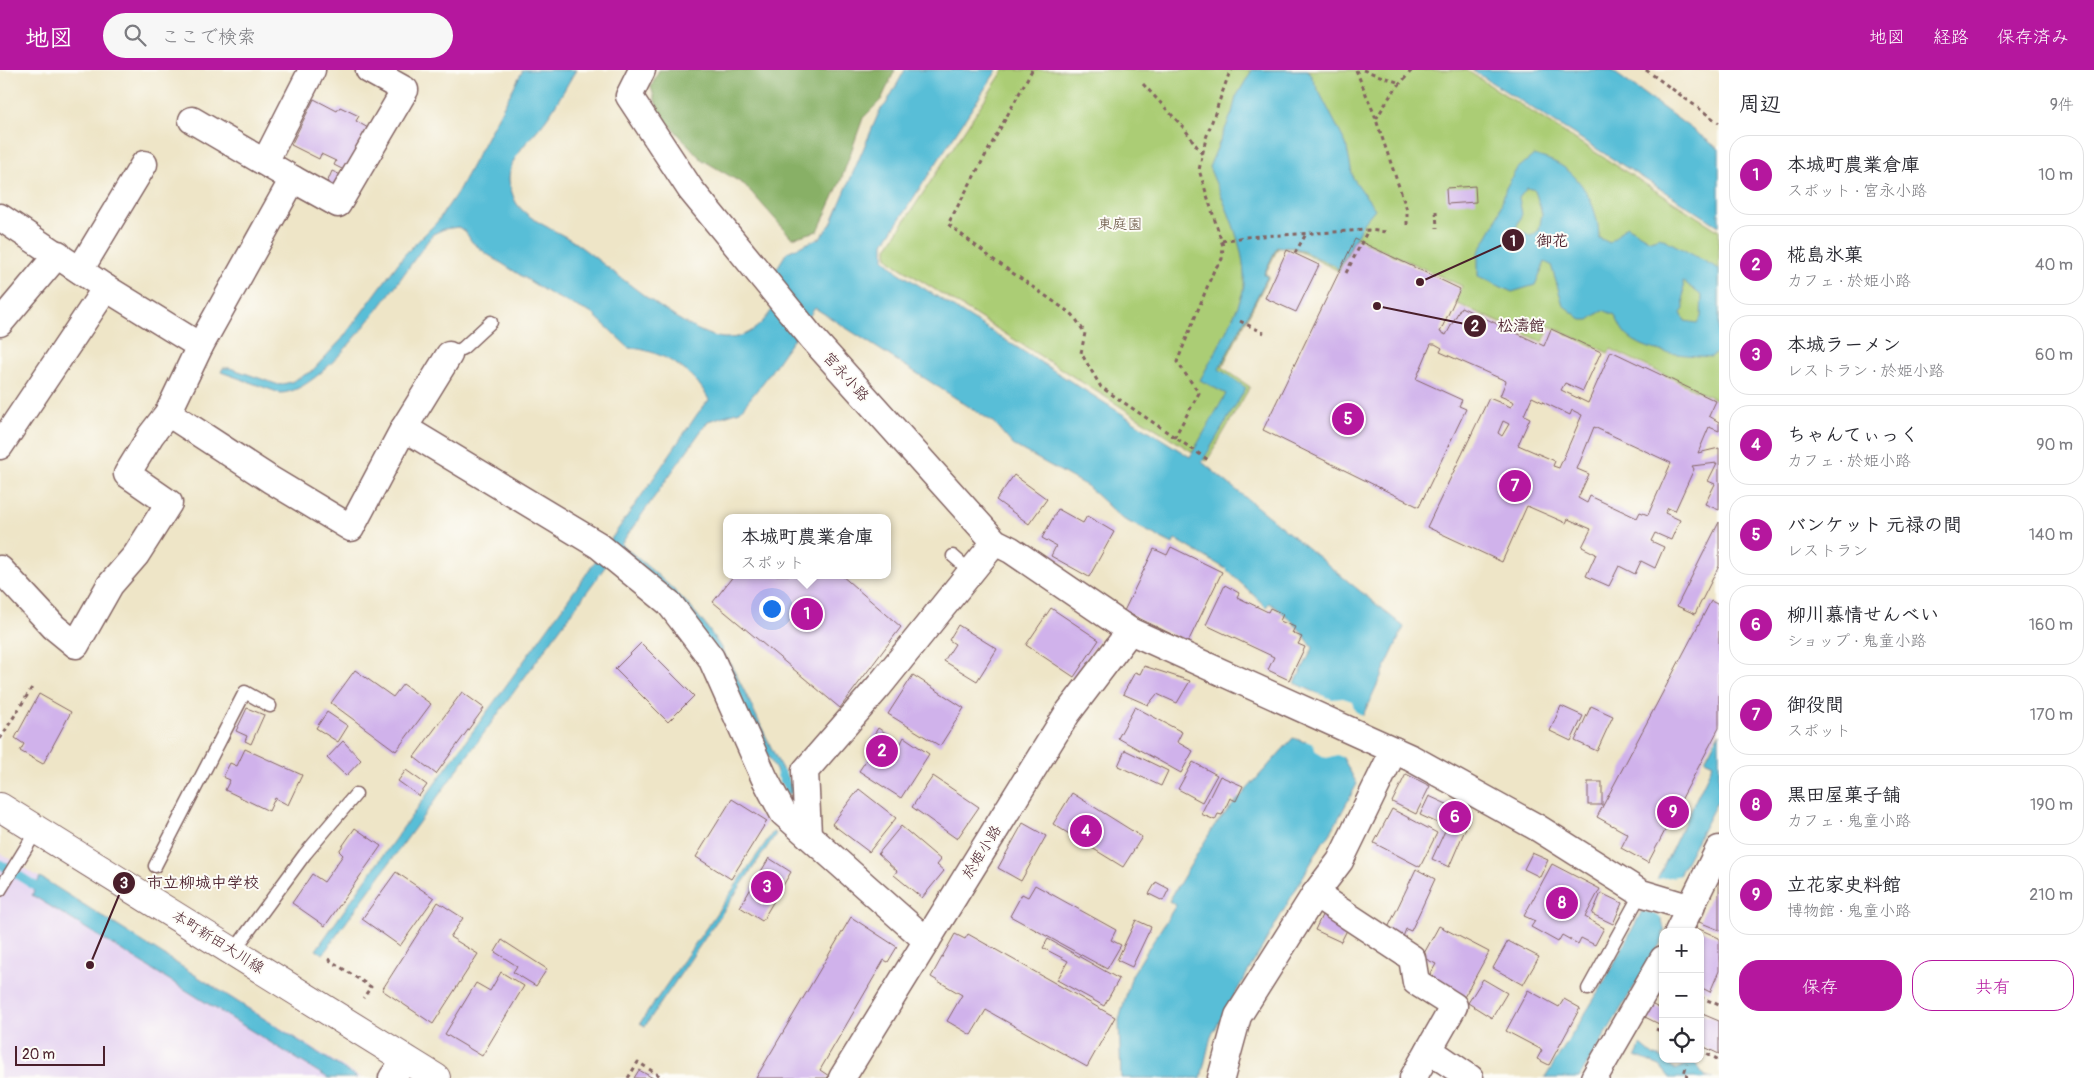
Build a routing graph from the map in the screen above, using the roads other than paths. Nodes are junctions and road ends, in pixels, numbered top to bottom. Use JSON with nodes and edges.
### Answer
{"nodes":[{"id":1,"x":312,"y":70,"type":"edge"},
{"id":2,"x":369,"y":70,"type":"edge"},
{"id":3,"x":642,"y":70,"type":"edge"},
{"id":4,"x":192,"y":120,"type":"dead end"},
{"id":5,"x":265,"y":162,"type":"junction"},
{"id":6,"x":144,"y":164,"type":"dead end"},
{"id":7,"x":293,"y":179,"type":"junction"},
{"id":8,"x":0,"y":217,"type":"edge"},
{"id":9,"x":58,"y":254,"type":"junction"},
{"id":10,"x":80,"y":270,"type":"junction"},
{"id":11,"x":106,"y":288,"type":"junction"},
{"id":12,"x":491,"y":322,"type":"dead end"},
{"id":13,"x":0,"y":323,"type":"edge"},
{"id":14,"x":200,"y":346,"type":"junction"},
{"id":15,"x":449,"y":355,"type":"joint"},
{"id":16,"x":168,"y":413,"type":"junction"},
{"id":17,"x":404,"y":428,"type":"junction"},
{"id":18,"x":0,"y":446,"type":"edge"},
{"id":19,"x":995,"y":542,"type":"junction"},
{"id":20,"x":0,"y":569,"type":"edge"},
{"id":21,"x":1130,"y":631,"type":"junction"},
{"id":22,"x":270,"y":706,"type":"dead end"},
{"id":23,"x":1394,"y":750,"type":"junction"},
{"id":24,"x":356,"y":794,"type":"dead end"},
{"id":25,"x":0,"y":807,"type":"edge"},
{"id":26,"x":37,"y":830,"type":"junction"},
{"id":27,"x":808,"y":834,"type":"junction"},
{"id":28,"x":1719,"y":849,"type":"edge"},
{"id":29,"x":155,"y":866,"type":"dead end"},
{"id":30,"x":3,"y":885,"type":"edge"},
{"id":31,"x":1316,"y":894,"type":"junction"},
{"id":32,"x":1644,"y":894,"type":"junction"},
{"id":33,"x":1681,"y":906,"type":"junction"},
{"id":34,"x":1678,"y":928,"type":"edge"},
{"id":35,"x":927,"y":940,"type":"junction"},
{"id":36,"x":233,"y":952,"type":"junction"},
{"id":37,"x":1659,"y":966,"type":"edge"},
{"id":38,"x":1588,"y":988,"type":"dead end"},
{"id":39,"x":1429,"y":1050,"type":"junction"},
{"id":40,"x":399,"y":1069,"type":"edge"},
{"id":41,"x":436,"y":1078,"type":"edge"},
{"id":42,"x":842,"y":1078,"type":"edge"},
{"id":43,"x":1221,"y":1078,"type":"edge"},
{"id":44,"x":1413,"y":1078,"type":"edge"},
{"id":45,"x":1470,"y":1078,"type":"edge"},
{"id":46,"x":1594,"y":1078,"type":"edge"}],
"edges":[{"from":1,"to":5,"type":"street"},
{"from":2,"to":7,"type":"street"},
{"from":3,"to":19,"type":"street","name":"宮永小路"},
{"from":4,"to":5,"type":"street"},
{"from":5,"to":7,"type":"street"},
{"from":6,"to":10,"type":"street"},
{"from":7,"to":14,"type":"street"},
{"from":8,"to":9,"type":"street"},
{"from":9,"to":10,"type":"street"},
{"from":9,"to":13,"type":"street"},
{"from":10,"to":11,"type":"street"},
{"from":11,"to":14,"type":"street"},
{"from":11,"to":18,"type":"street"},
{"from":12,"to":15,"type":"lane"},
{"from":14,"to":16,"type":"street"},
{"from":15,"to":17,"type":"street"},
{"from":16,"to":17,"type":"street"},
{"from":16,"to":20,"type":"street"},
{"from":17,"to":27,"type":"street"},
{"from":19,"to":21,"type":"street","name":"宮永小路"},
{"from":19,"to":27,"type":"street"},
{"from":21,"to":23,"type":"street","name":"宮永小路"},
{"from":21,"to":35,"type":"street","name":"於姫小路"},
{"from":22,"to":29,"type":"lane"},
{"from":23,"to":31,"type":"street"},
{"from":23,"to":32,"type":"street","name":"宮永小路"},
{"from":24,"to":36,"type":"lane"},
{"from":25,"to":26,"type":"main road","name":"本町新田大川線"},
{"from":26,"to":30,"type":"lane"},
{"from":26,"to":36,"type":"main road","name":"本町新田大川線"},
{"from":27,"to":35,"type":"street"},
{"from":28,"to":33,"type":"street"},
{"from":31,"to":39,"type":"street"},
{"from":31,"to":43,"type":"street"},
{"from":32,"to":33,"type":"street","name":"宮永小路"},
{"from":32,"to":38,"type":"lane"},
{"from":33,"to":34,"type":"street"},
{"from":35,"to":42,"type":"street","name":"於姫小路"},
{"from":36,"to":40,"type":"main road","name":"本町新田大川線"},
{"from":37,"to":46,"type":"street"},
{"from":39,"to":44,"type":"street"},
{"from":39,"to":45,"type":"street"},
{"from":40,"to":41,"type":"main road","name":"本町新田大川線"}]}
